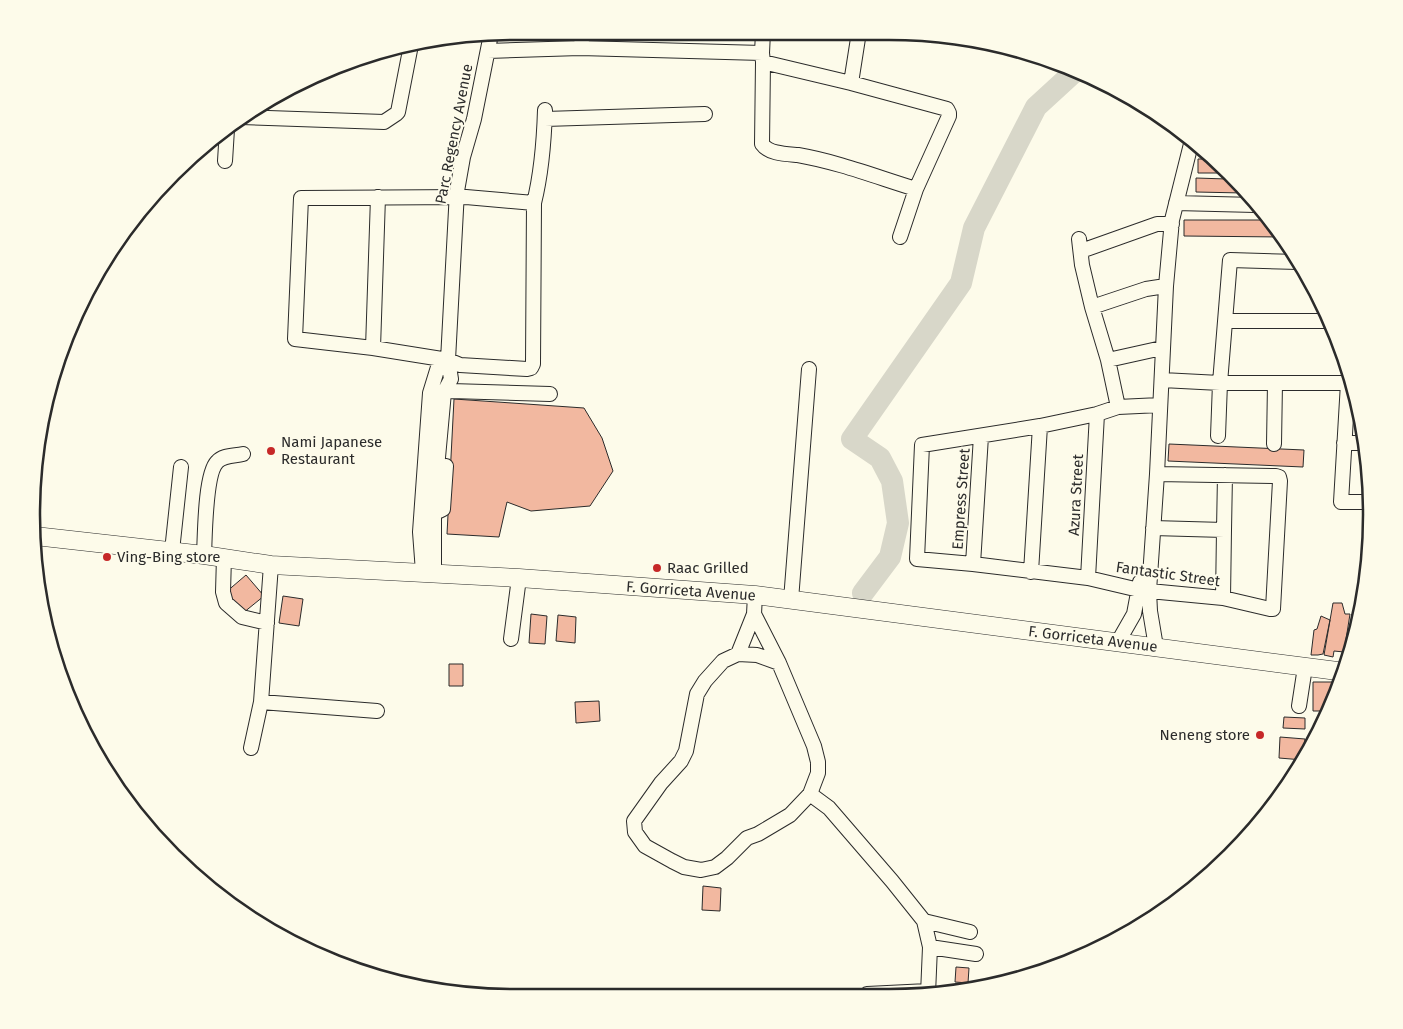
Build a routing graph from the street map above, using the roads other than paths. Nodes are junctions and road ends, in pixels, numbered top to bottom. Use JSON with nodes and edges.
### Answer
{"nodes":[{"id":1,"x":582,"y":40,"type":"edge"},
{"id":2,"x":763,"y":40,"type":"edge"},
{"id":3,"x":858,"y":40,"type":"edge"},
{"id":4,"x":490,"y":41,"type":"edge"},
{"id":5,"x":580,"y":48,"type":"junction"},
{"id":6,"x":488,"y":51,"type":"junction"},
{"id":7,"x":407,"y":52,"type":"edge"},
{"id":8,"x":762,"y":57,"type":"junction"},
{"id":9,"x":851,"y":83,"type":"junction"},
{"id":10,"x":705,"y":114,"type":"dead end"},
{"id":11,"x":255,"y":117,"type":"edge"},
{"id":12,"x":227,"y":137,"type":"edge"},
{"id":13,"x":1190,"y":149,"type":"edge"},
{"id":14,"x":225,"y":161,"type":"dead end"},
{"id":15,"x":916,"y":189,"type":"junction"},
{"id":16,"x":457,"y":196,"type":"junction"},
{"id":17,"x":378,"y":197,"type":"junction"},
{"id":18,"x":534,"y":203,"type":"junction"},
{"id":19,"x":1176,"y":203,"type":"junction"},
{"id":20,"x":1247,"y":205,"type":"edge"},
{"id":21,"x":1171,"y":223,"type":"junction"},
{"id":22,"x":900,"y":237,"type":"dead end"},
{"id":23,"x":1290,"y":262,"type":"edge"},
{"id":24,"x":1159,"y":287,"type":"junction"},
{"id":25,"x":1092,"y":307,"type":"junction"},
{"id":26,"x":1226,"y":321,"type":"junction"},
{"id":27,"x":1322,"y":322,"type":"edge"},
{"id":28,"x":372,"y":348,"type":"junction"},
{"id":29,"x":1159,"y":348,"type":"junction"},
{"id":30,"x":448,"y":360,"type":"junction"},
{"id":31,"x":1108,"y":360,"type":"junction"},
{"id":32,"x":809,"y":369,"type":"dead end"},
{"id":33,"x":1162,"y":380,"type":"junction"},
{"id":34,"x":1220,"y":382,"type":"junction"},
{"id":35,"x":1275,"y":383,"type":"junction"},
{"id":36,"x":1344,"y":383,"type":"edge"},
{"id":37,"x":448,"y":391,"type":"junction"},
{"id":38,"x":430,"y":393,"type":"junction"},
{"id":39,"x":550,"y":394,"type":"dead end"},
{"id":40,"x":1348,"y":398,"type":"edge"},
{"id":41,"x":1156,"y":405,"type":"junction"},
{"id":42,"x":1118,"y":407,"type":"junction"},
{"id":43,"x":1097,"y":414,"type":"junction"},
{"id":44,"x":1040,"y":426,"type":"junction"},
{"id":45,"x":981,"y":436,"type":"junction"},
{"id":46,"x":1218,"y":436,"type":"dead end"},
{"id":47,"x":1344,"y":443,"type":"junction"},
{"id":48,"x":1357,"y":443,"type":"edge"},
{"id":49,"x":1274,"y":444,"type":"dead end"},
{"id":50,"x":242,"y":454,"type":"dead end"},
{"id":51,"x":181,"y":467,"type":"dead end"},
{"id":52,"x":1157,"y":474,"type":"junction"},
{"id":53,"x":1225,"y":475,"type":"junction"},
{"id":54,"x":1363,"y":502,"type":"edge"},
{"id":55,"x":428,"y":511,"type":"junction"},
{"id":56,"x":1153,"y":528,"type":"junction"},
{"id":57,"x":1224,"y":530,"type":"junction"},
{"id":58,"x":41,"y":537,"type":"edge"},
{"id":59,"x":172,"y":551,"type":"junction"},
{"id":60,"x":204,"y":555,"type":"junction"},
{"id":61,"x":224,"y":557,"type":"junction"},
{"id":62,"x":972,"y":564,"type":"junction"},
{"id":63,"x":271,"y":565,"type":"junction"},
{"id":64,"x":429,"y":572,"type":"junction"},
{"id":65,"x":1031,"y":572,"type":"junction"},
{"id":66,"x":519,"y":578,"type":"junction"},
{"id":67,"x":1088,"y":578,"type":"junction"},
{"id":68,"x":1144,"y":590,"type":"junction"},
{"id":69,"x":755,"y":595,"type":"junction"},
{"id":70,"x":1223,"y":598,"type":"junction"},
{"id":71,"x":791,"y":600,"type":"junction"},
{"id":72,"x":754,"y":614,"type":"junction"},
{"id":73,"x":267,"y":623,"type":"junction"},
{"id":74,"x":510,"y":639,"type":"dead end"},
{"id":75,"x":1118,"y":642,"type":"junction"},
{"id":76,"x":1156,"y":647,"type":"junction"},
{"id":77,"x":738,"y":654,"type":"junction"},
{"id":78,"x":779,"y":663,"type":"junction"},
{"id":79,"x":1305,"y":667,"type":"junction"},
{"id":80,"x":1337,"y":671,"type":"edge"},
{"id":81,"x":261,"y":702,"type":"junction"},
{"id":82,"x":1299,"y":706,"type":"dead end"},
{"id":83,"x":377,"y":710,"type":"dead end"},
{"id":84,"x":250,"y":748,"type":"dead end"},
{"id":85,"x":810,"y":794,"type":"junction"},
{"id":86,"x":924,"y":921,"type":"junction"},
{"id":87,"x":970,"y":932,"type":"dead end"},
{"id":88,"x":930,"y":947,"type":"junction"},
{"id":89,"x":976,"y":954,"type":"dead end"},
{"id":90,"x":928,"y":987,"type":"edge"}],
"edges":[{"from":1,"to":5,"type":"street"},
{"from":2,"to":8,"type":"street"},
{"from":3,"to":9,"type":"street"},
{"from":4,"to":6,"type":"street","name":"Parc Regency Avenue"},
{"from":5,"to":6,"type":"street"},
{"from":5,"to":8,"type":"street"},
{"from":6,"to":16,"type":"street","name":"Parc Regency Avenue"},
{"from":7,"to":11,"type":"street"},
{"from":8,"to":9,"type":"street"},
{"from":8,"to":15,"type":"street"},
{"from":9,"to":15,"type":"street"},
{"from":10,"to":18,"type":"street"},
{"from":12,"to":14,"type":"street"},
{"from":13,"to":19,"type":"street"},
{"from":15,"to":22,"type":"street"},
{"from":16,"to":17,"type":"street"},
{"from":16,"to":18,"type":"street"},
{"from":16,"to":30,"type":"street","name":"Parc Regency Avenue"},
{"from":17,"to":28,"type":"street"},
{"from":17,"to":28,"type":"street"},
{"from":18,"to":30,"type":"street"},
{"from":19,"to":20,"type":"street"},
{"from":19,"to":21,"type":"street"},
{"from":21,"to":24,"type":"street"},
{"from":21,"to":25,"type":"street"},
{"from":21,"to":29,"type":"street"},
{"from":23,"to":26,"type":"street"},
{"from":24,"to":25,"type":"street"},
{"from":24,"to":29,"type":"street"},
{"from":25,"to":31,"type":"street"},
{"from":26,"to":27,"type":"street"},
{"from":26,"to":34,"type":"street"},
{"from":28,"to":30,"type":"street"},
{"from":29,"to":31,"type":"street"},
{"from":29,"to":33,"type":"street"},
{"from":29,"to":41,"type":"street"},
{"from":30,"to":37,"type":"street","name":"Parc Regency Avenue"},
{"from":30,"to":38,"type":"street"},
{"from":31,"to":42,"type":"street"},
{"from":32,"to":71,"type":"street"},
{"from":33,"to":34,"type":"street"},
{"from":33,"to":41,"type":"street"},
{"from":34,"to":35,"type":"street"},
{"from":34,"to":46,"type":"street"},
{"from":35,"to":36,"type":"street"},
{"from":35,"to":49,"type":"street"},
{"from":37,"to":38,"type":"street"},
{"from":37,"to":39,"type":"street"},
{"from":37,"to":55,"type":"street","name":"Parc Regency Avenue"},
{"from":38,"to":55,"type":"street"},
{"from":40,"to":47,"type":"street"},
{"from":41,"to":42,"type":"street"},
{"from":41,"to":52,"type":"street"},
{"from":41,"to":68,"type":"street"},
{"from":42,"to":43,"type":"street"},
{"from":43,"to":44,"type":"street"},
{"from":43,"to":67,"type":"street","name":"Azura Street"},
{"from":44,"to":45,"type":"street"},
{"from":44,"to":65,"type":"street"},
{"from":45,"to":62,"type":"street","name":"Empress Street"},
{"from":45,"to":62,"type":"street","name":"Fantastic Street"},
{"from":47,"to":48,"type":"street"},
{"from":47,"to":54,"type":"street"},
{"from":50,"to":60,"type":"street"},
{"from":51,"to":59,"type":"street"},
{"from":52,"to":53,"type":"street","name":"Fantastic Street"},
{"from":52,"to":56,"type":"street"},
{"from":53,"to":57,"type":"street"},
{"from":53,"to":70,"type":"street","name":"Fantastic Street"},
{"from":55,"to":64,"type":"street"},
{"from":56,"to":57,"type":"street"},
{"from":56,"to":68,"type":"street"},
{"from":57,"to":70,"type":"street"},
{"from":58,"to":59,"type":"main road","name":"F. Gorriceta Avenue"},
{"from":59,"to":60,"type":"main road","name":"F. Gorriceta Avenue"},
{"from":60,"to":61,"type":"main road","name":"F. Gorriceta Avenue"},
{"from":61,"to":63,"type":"main road","name":"F. Gorriceta Avenue"},
{"from":61,"to":73,"type":"street"},
{"from":62,"to":65,"type":"street","name":"Fantastic Street"},
{"from":63,"to":64,"type":"main road","name":"F. Gorriceta Avenue"},
{"from":63,"to":73,"type":"street"},
{"from":64,"to":66,"type":"main road","name":"F. Gorriceta Avenue"},
{"from":65,"to":67,"type":"street","name":"Fantastic Street"},
{"from":66,"to":69,"type":"main road","name":"F. Gorriceta Avenue"},
{"from":66,"to":74,"type":"street"},
{"from":67,"to":68,"type":"street","name":"Fantastic Street"},
{"from":68,"to":70,"type":"street","name":"Fantastic Street"},
{"from":68,"to":75,"type":"street"},
{"from":68,"to":76,"type":"street"},
{"from":69,"to":71,"type":"main road","name":"F. Gorriceta Avenue"},
{"from":69,"to":72,"type":"street"},
{"from":71,"to":75,"type":"main road","name":"F. Gorriceta Avenue"},
{"from":72,"to":77,"type":"street"},
{"from":72,"to":78,"type":"street"},
{"from":73,"to":81,"type":"street"},
{"from":75,"to":76,"type":"main road","name":"F. Gorriceta Avenue"},
{"from":76,"to":79,"type":"main road","name":"F. Gorriceta Avenue"},
{"from":77,"to":78,"type":"street"},
{"from":77,"to":85,"type":"street"},
{"from":78,"to":85,"type":"street"},
{"from":79,"to":80,"type":"main road","name":"F. Gorriceta Avenue"},
{"from":79,"to":82,"type":"street"},
{"from":81,"to":83,"type":"street"},
{"from":81,"to":84,"type":"street"},
{"from":85,"to":86,"type":"street"},
{"from":86,"to":87,"type":"street"},
{"from":86,"to":88,"type":"street"},
{"from":88,"to":89,"type":"street"},
{"from":88,"to":90,"type":"street"}]}
